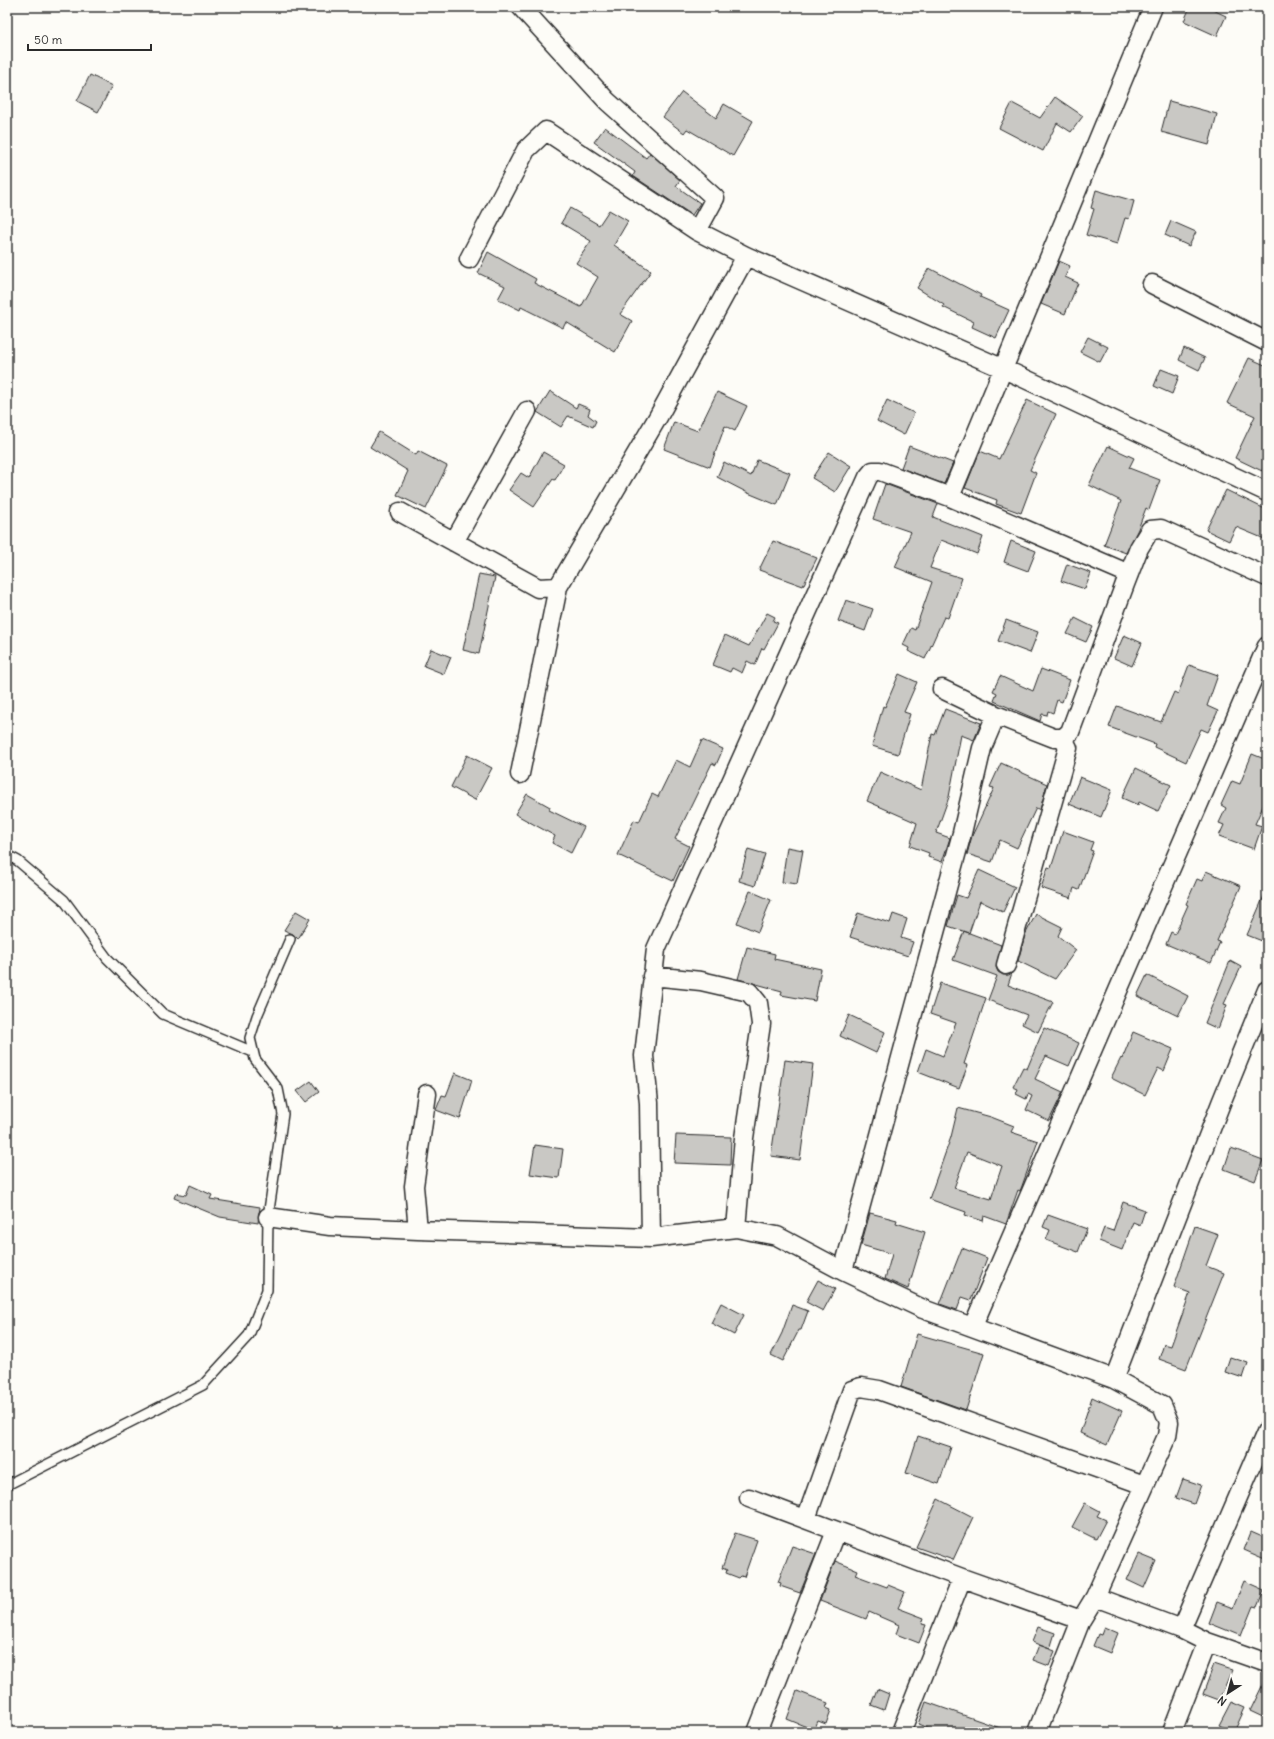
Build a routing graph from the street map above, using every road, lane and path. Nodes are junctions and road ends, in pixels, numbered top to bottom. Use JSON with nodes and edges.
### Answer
{"nodes":[{"id":1,"x":521,"y":7,"type":"edge"},
{"id":2,"x":1153,"y":7,"type":"edge"},
{"id":3,"x":697,"y":231,"type":"junction"},
{"id":4,"x":746,"y":256,"type":"junction"},
{"id":5,"x":469,"y":259,"type":"dead end"},
{"id":6,"x":1152,"y":284,"type":"dead end"},
{"id":7,"x":1267,"y":342,"type":"edge"},
{"id":8,"x":1004,"y":369,"type":"junction"},
{"id":9,"x":527,"y":412,"type":"dead end"},
{"id":10,"x":1267,"y":492,"type":"edge"},
{"id":11,"x":950,"y":496,"type":"junction"},
{"id":12,"x":400,"y":512,"type":"dead end"},
{"id":13,"x":454,"y":542,"type":"junction"},
{"id":14,"x":1129,"y":574,"type":"junction"},
{"id":15,"x":1267,"y":578,"type":"edge"},
{"id":16,"x":558,"y":587,"type":"junction"},
{"id":17,"x":1267,"y":646,"type":"edge"},
{"id":18,"x":942,"y":689,"type":"dead end"},
{"id":19,"x":996,"y":715,"type":"junction"},
{"id":20,"x":1062,"y":738,"type":"junction"},
{"id":21,"x":520,"y":774,"type":"dead end"},
{"id":22,"x":7,"y":856,"type":"edge"},
{"id":23,"x":290,"y":939,"type":"dead end"},
{"id":24,"x":1006,"y":964,"type":"dead end"},
{"id":25,"x":652,"y":976,"type":"junction"},
{"id":26,"x":1267,"y":990,"type":"edge"},
{"id":27,"x":253,"y":1052,"type":"junction"},
{"id":28,"x":427,"y":1094,"type":"dead end"},
{"id":29,"x":268,"y":1217,"type":"junction"},
{"id":30,"x":736,"y":1228,"type":"junction"},
{"id":31,"x":418,"y":1230,"type":"junction"},
{"id":32,"x":651,"y":1238,"type":"junction"},
{"id":33,"x":843,"y":1271,"type":"junction"},
{"id":34,"x":973,"y":1326,"type":"junction"},
{"id":35,"x":1114,"y":1380,"type":"junction"},
{"id":36,"x":1267,"y":1430,"type":"edge"},
{"id":37,"x":1144,"y":1485,"type":"junction"},
{"id":38,"x":7,"y":1486,"type":"edge"},
{"id":39,"x":749,"y":1498,"type":"dead end"},
{"id":40,"x":806,"y":1519,"type":"junction"},
{"id":41,"x":836,"y":1531,"type":"junction"},
{"id":42,"x":962,"y":1578,"type":"junction"},
{"id":43,"x":1095,"y":1597,"type":"junction"},
{"id":44,"x":1081,"y":1620,"type":"junction"},
{"id":45,"x":1181,"y":1629,"type":"junction"},
{"id":46,"x":1208,"y":1642,"type":"junction"},
{"id":47,"x":1267,"y":1663,"type":"edge"},
{"id":48,"x":757,"y":1732,"type":"edge"},
{"id":49,"x":901,"y":1732,"type":"edge"},
{"id":50,"x":1037,"y":1732,"type":"edge"},
{"id":51,"x":1172,"y":1732,"type":"edge"}],
"edges":[{"from":1,"to":3,"type":"street"},
{"from":2,"to":8,"type":"street"},
{"from":3,"to":4,"type":"street"},
{"from":3,"to":5,"type":"street"},
{"from":4,"to":8,"type":"street"},
{"from":4,"to":16,"type":"street"},
{"from":6,"to":7,"type":"street"},
{"from":8,"to":10,"type":"street"},
{"from":8,"to":11,"type":"street"},
{"from":9,"to":13,"type":"street"},
{"from":11,"to":14,"type":"street"},
{"from":11,"to":25,"type":"street"},
{"from":12,"to":13,"type":"street"},
{"from":13,"to":16,"type":"street"},
{"from":14,"to":15,"type":"street"},
{"from":14,"to":20,"type":"street"},
{"from":16,"to":21,"type":"street"},
{"from":17,"to":34,"type":"street"},
{"from":18,"to":19,"type":"street"},
{"from":19,"to":20,"type":"street"},
{"from":19,"to":33,"type":"street"},
{"from":20,"to":24,"type":"street"},
{"from":22,"to":27,"type":"lane"},
{"from":23,"to":27,"type":"lane"},
{"from":25,"to":30,"type":"street"},
{"from":25,"to":32,"type":"street"},
{"from":26,"to":35,"type":"street"},
{"from":27,"to":29,"type":"lane"},
{"from":28,"to":31,"type":"street"},
{"from":29,"to":31,"type":"street"},
{"from":29,"to":38,"type":"lane"},
{"from":30,"to":32,"type":"street"},
{"from":30,"to":33,"type":"street"},
{"from":31,"to":32,"type":"street"},
{"from":33,"to":34,"type":"street"},
{"from":34,"to":35,"type":"street"},
{"from":35,"to":37,"type":"street"},
{"from":36,"to":45,"type":"street"},
{"from":37,"to":40,"type":"street"},
{"from":37,"to":43,"type":"street"},
{"from":39,"to":40,"type":"street"},
{"from":40,"to":41,"type":"street"},
{"from":41,"to":42,"type":"street"},
{"from":41,"to":48,"type":"street"},
{"from":42,"to":44,"type":"street"},
{"from":42,"to":49,"type":"street"},
{"from":43,"to":44,"type":"street"},
{"from":43,"to":45,"type":"street"},
{"from":44,"to":50,"type":"street"},
{"from":45,"to":46,"type":"street"},
{"from":46,"to":47,"type":"street"},
{"from":46,"to":51,"type":"street"}]}
